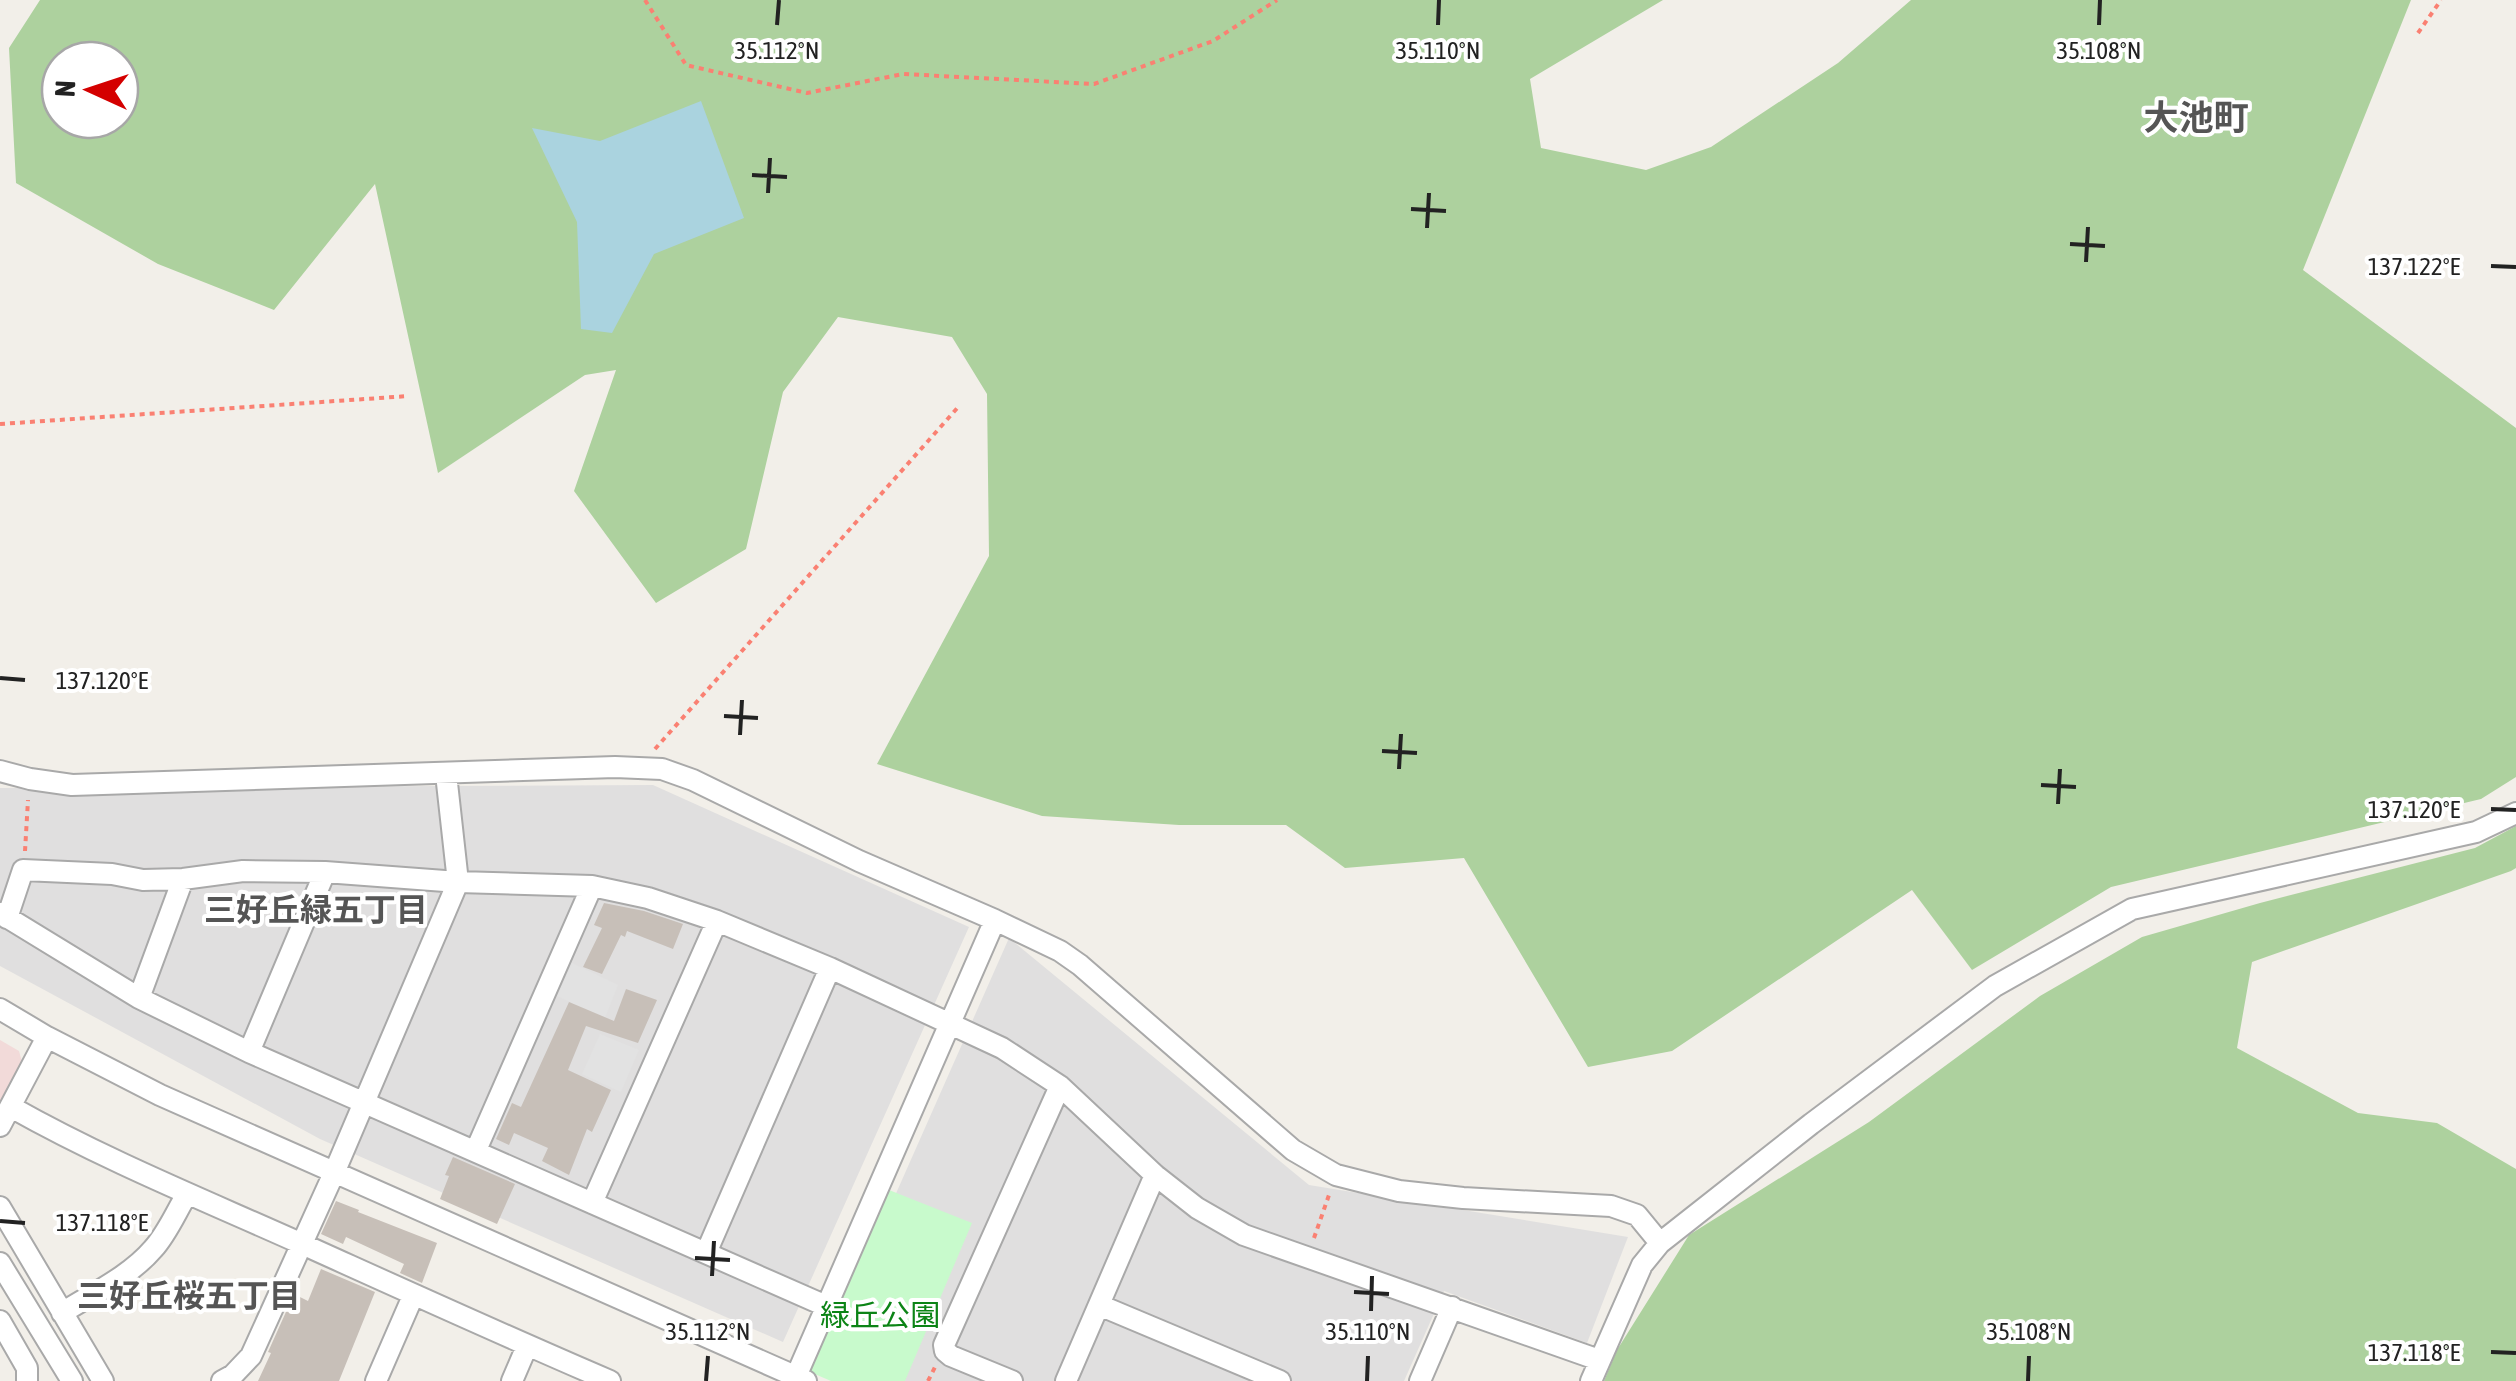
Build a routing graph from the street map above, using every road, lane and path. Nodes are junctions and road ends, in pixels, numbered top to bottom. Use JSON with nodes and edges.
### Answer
{"nodes":[{"id":1,"x":645,"y":0,"type":"edge"},
{"id":2,"x":1277,"y":0,"type":"edge"},
{"id":3,"x":2441,"y":0,"type":"edge"},
{"id":4,"x":2418,"y":33,"type":"dead end"},
{"id":5,"x":409,"y":396,"type":"dead end"},
{"id":6,"x":960,"y":405,"type":"dead end"},
{"id":7,"x":0,"y":424,"type":"edge"},
{"id":8,"x":638,"y":768,"type":"junction"},
{"id":9,"x":0,"y":770,"type":"edge"},
{"id":10,"x":446,"y":774,"type":"junction"},
{"id":11,"x":30,"y":778,"type":"junction"},
{"id":12,"x":2516,"y":813,"type":"edge"},
{"id":13,"x":24,"y":870,"type":"junction"},
{"id":14,"x":325,"y":872,"type":"junction"},
{"id":15,"x":184,"y":879,"type":"junction"},
{"id":16,"x":458,"y":882,"type":"junction"},
{"id":17,"x":592,"y":886,"type":"junction"},
{"id":18,"x":4,"y":916,"type":"edge"},
{"id":19,"x":995,"y":920,"type":"junction"},
{"id":20,"x":717,"y":921,"type":"junction"},
{"id":21,"x":830,"y":968,"type":"junction"},
{"id":22,"x":139,"y":998,"type":"junction"},
{"id":23,"x":0,"y":1009,"type":"edge"},
{"id":24,"x":950,"y":1024,"type":"junction"},
{"id":25,"x":47,"y":1037,"type":"junction"},
{"id":26,"x":249,"y":1052,"type":"junction"},
{"id":27,"x":1060,"y":1086,"type":"junction"},
{"id":28,"x":363,"y":1102,"type":"junction"},
{"id":29,"x":11,"y":1107,"type":"junction"},
{"id":30,"x":0,"y":1126,"type":"edge"},
{"id":31,"x":476,"y":1150,"type":"junction"},
{"id":32,"x":334,"y":1173,"type":"junction"},
{"id":33,"x":1155,"y":1176,"type":"junction"},
{"id":34,"x":1336,"y":1176,"type":"junction"},
{"id":35,"x":187,"y":1194,"type":"junction"},
{"id":36,"x":592,"y":1203,"type":"junction"},
{"id":37,"x":0,"y":1207,"type":"edge"},
{"id":38,"x":1660,"y":1243,"type":"junction"},
{"id":39,"x":303,"y":1245,"type":"junction"},
{"id":40,"x":706,"y":1253,"type":"junction"},
{"id":41,"x":1308,"y":1257,"type":"junction"},
{"id":42,"x":0,"y":1263,"type":"edge"},
{"id":43,"x":413,"y":1296,"type":"junction"},
{"id":44,"x":1099,"y":1305,"type":"junction"},
{"id":45,"x":826,"y":1306,"type":"junction"},
{"id":46,"x":1452,"y":1307,"type":"junction"},
{"id":47,"x":62,"y":1313,"type":"junction"},
{"id":48,"x":0,"y":1321,"type":"edge"},
{"id":49,"x":527,"y":1346,"type":"junction"},
{"id":50,"x":1599,"y":1360,"type":"junction"},
{"id":51,"x":231,"y":1379,"type":"edge"},
{"id":52,"x":799,"y":1380,"type":"edge"},
{"id":53,"x":27,"y":1381,"type":"edge"},
{"id":54,"x":72,"y":1381,"type":"edge"},
{"id":55,"x":103,"y":1381,"type":"edge"},
{"id":56,"x":376,"y":1381,"type":"edge"},
{"id":57,"x":512,"y":1381,"type":"edge"},
{"id":58,"x":610,"y":1381,"type":"edge"},
{"id":59,"x":1012,"y":1381,"type":"edge"},
{"id":60,"x":1066,"y":1381,"type":"edge"},
{"id":61,"x":1280,"y":1381,"type":"edge"},
{"id":62,"x":1420,"y":1381,"type":"edge"},
{"id":63,"x":1591,"y":1381,"type":"edge"}],
"edges":[{"from":1,"to":2,"type":"path"},
{"from":3,"to":4,"type":"path"},
{"from":5,"to":7,"type":"path"},
{"from":6,"to":8,"type":"path"},
{"from":8,"to":10,"type":"street"},
{"from":8,"to":19,"type":"street"},
{"from":9,"to":11,"type":"street"},
{"from":10,"to":11,"type":"street"},
{"from":10,"to":16,"type":"street"},
{"from":11,"to":13,"type":"path"},
{"from":12,"to":38,"type":"street"},
{"from":13,"to":15,"type":"street"},
{"from":13,"to":18,"type":"street"},
{"from":14,"to":15,"type":"street"},
{"from":14,"to":16,"type":"street"},
{"from":14,"to":26,"type":"street"},
{"from":15,"to":22,"type":"street"},
{"from":16,"to":17,"type":"street"},
{"from":16,"to":28,"type":"street"},
{"from":17,"to":20,"type":"street"},
{"from":17,"to":31,"type":"street"},
{"from":18,"to":22,"type":"street"},
{"from":19,"to":24,"type":"street"},
{"from":19,"to":34,"type":"street"},
{"from":20,"to":21,"type":"street"},
{"from":20,"to":36,"type":"street"},
{"from":21,"to":24,"type":"street"},
{"from":21,"to":40,"type":"street"},
{"from":22,"to":26,"type":"street"},
{"from":23,"to":25,"type":"street"},
{"from":24,"to":27,"type":"street"},
{"from":24,"to":45,"type":"street"},
{"from":25,"to":29,"type":"street"},
{"from":25,"to":32,"type":"street"},
{"from":26,"to":28,"type":"street"},
{"from":27,"to":33,"type":"street"},
{"from":27,"to":59,"type":"street"},
{"from":28,"to":31,"type":"street"},
{"from":28,"to":32,"type":"street"},
{"from":29,"to":30,"type":"street"},
{"from":29,"to":35,"type":"street"},
{"from":31,"to":36,"type":"street"},
{"from":32,"to":39,"type":"street"},
{"from":32,"to":52,"type":"street"},
{"from":33,"to":41,"type":"street"},
{"from":33,"to":44,"type":"street"},
{"from":34,"to":38,"type":"street"},
{"from":34,"to":41,"type":"path"},
{"from":35,"to":39,"type":"street"},
{"from":35,"to":47,"type":"street"},
{"from":36,"to":40,"type":"street"},
{"from":37,"to":47,"type":"street"},
{"from":38,"to":50,"type":"street"},
{"from":39,"to":43,"type":"street"},
{"from":39,"to":51,"type":"street"},
{"from":40,"to":45,"type":"street"},
{"from":41,"to":46,"type":"street"},
{"from":42,"to":54,"type":"street"},
{"from":43,"to":49,"type":"street"},
{"from":43,"to":56,"type":"street"},
{"from":44,"to":60,"type":"street"},
{"from":44,"to":61,"type":"street"},
{"from":45,"to":52,"type":"street"},
{"from":46,"to":50,"type":"street"},
{"from":46,"to":62,"type":"street"},
{"from":47,"to":55,"type":"street"},
{"from":48,"to":53,"type":"street"},
{"from":49,"to":57,"type":"street"},
{"from":49,"to":58,"type":"street"},
{"from":50,"to":63,"type":"street"}]}
